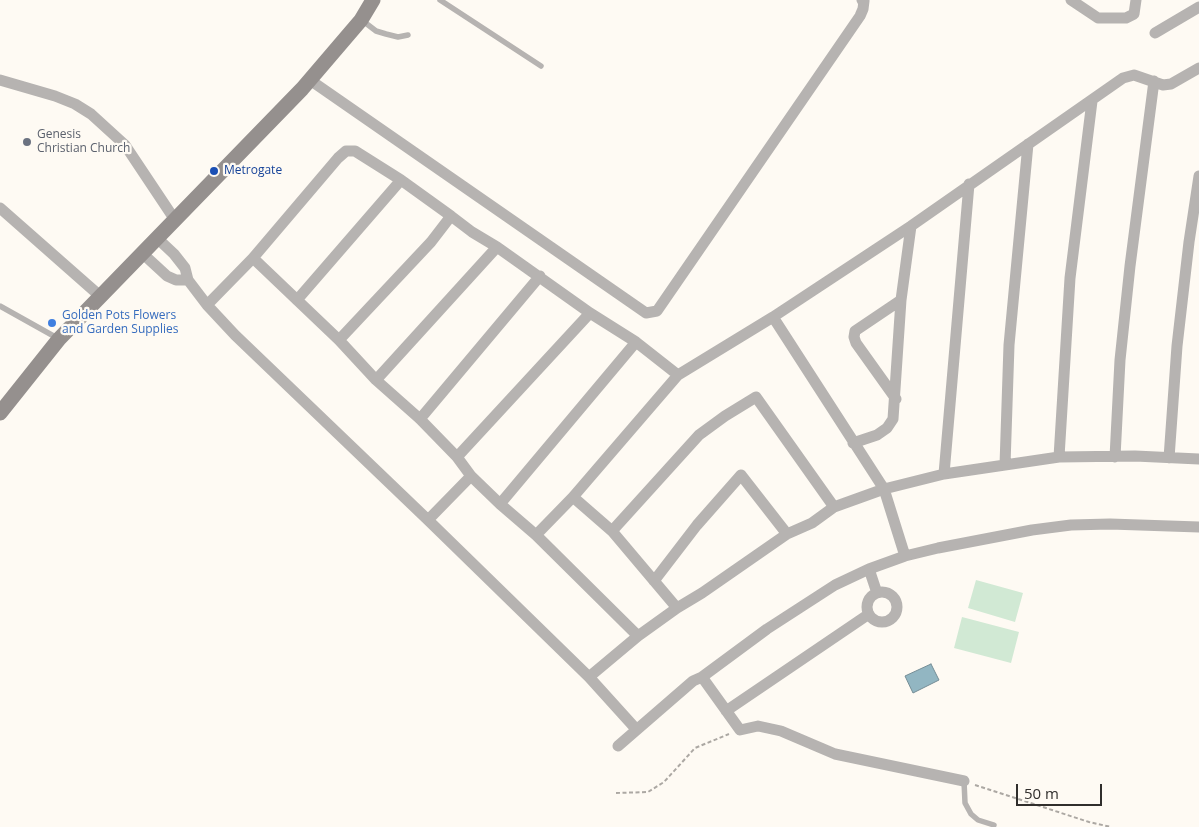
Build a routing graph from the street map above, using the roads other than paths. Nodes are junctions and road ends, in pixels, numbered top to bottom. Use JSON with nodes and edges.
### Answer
{"nodes":[{"id":1,"x":373,"y":0,"type":"edge"},
{"id":2,"x":440,"y":0,"type":"edge"},
{"id":3,"x":862,"y":0,"type":"edge"},
{"id":4,"x":1071,"y":0,"type":"edge"},
{"id":5,"x":1136,"y":0,"type":"edge"},
{"id":6,"x":1199,"y":7,"type":"edge"},
{"id":7,"x":361,"y":20,"type":"junction"},
{"id":8,"x":1155,"y":32,"type":"dead end"},
{"id":9,"x":408,"y":35,"type":"dead end"},
{"id":10,"x":541,"y":66,"type":"dead end"},
{"id":11,"x":1199,"y":68,"type":"edge"},
{"id":12,"x":0,"y":80,"type":"edge"},
{"id":13,"x":310,"y":80,"type":"junction"},
{"id":14,"x":1154,"y":81,"type":"junction"},
{"id":15,"x":1092,"y":101,"type":"junction"},
{"id":16,"x":1028,"y":144,"type":"junction"},
{"id":17,"x":1199,"y":176,"type":"edge"},
{"id":18,"x":401,"y":180,"type":"junction"},
{"id":19,"x":970,"y":184,"type":"junction"},
{"id":20,"x":0,"y":208,"type":"edge"},
{"id":21,"x":451,"y":216,"type":"junction"},
{"id":22,"x":175,"y":220,"type":"junction"},
{"id":23,"x":911,"y":226,"type":"junction"},
{"id":24,"x":156,"y":238,"type":"junction"},
{"id":25,"x":497,"y":247,"type":"junction"},
{"id":26,"x":142,"y":254,"type":"junction"},
{"id":27,"x":253,"y":258,"type":"junction"},
{"id":28,"x":540,"y":276,"type":"junction"},
{"id":29,"x":188,"y":280,"type":"junction"},
{"id":30,"x":100,"y":296,"type":"junction"},
{"id":31,"x":297,"y":300,"type":"junction"},
{"id":32,"x":901,"y":300,"type":"junction"},
{"id":33,"x":207,"y":305,"type":"junction"},
{"id":34,"x":0,"y":306,"type":"edge"},
{"id":35,"x":590,"y":313,"type":"junction"},
{"id":36,"x":773,"y":317,"type":"junction"},
{"id":37,"x":59,"y":339,"type":"junction"},
{"id":38,"x":339,"y":340,"type":"junction"},
{"id":39,"x":636,"y":342,"type":"junction"},
{"id":40,"x":678,"y":375,"type":"junction"},
{"id":41,"x":376,"y":380,"type":"junction"},
{"id":42,"x":896,"y":398,"type":"junction"},
{"id":43,"x":0,"y":413,"type":"edge"},
{"id":44,"x":420,"y":419,"type":"junction"},
{"id":45,"x":853,"y":443,"type":"junction"},
{"id":46,"x":1059,"y":457,"type":"junction"},
{"id":47,"x":1115,"y":457,"type":"junction"},
{"id":48,"x":457,"y":458,"type":"junction"},
{"id":49,"x":1169,"y":458,"type":"junction"},
{"id":50,"x":1199,"y":458,"type":"edge"},
{"id":51,"x":1005,"y":465,"type":"junction"},
{"id":52,"x":944,"y":474,"type":"junction"},
{"id":53,"x":471,"y":476,"type":"junction"},
{"id":54,"x":884,"y":489,"type":"junction"},
{"id":55,"x":573,"y":497,"type":"junction"},
{"id":56,"x":500,"y":504,"type":"junction"},
{"id":57,"x":834,"y":507,"type":"junction"},
{"id":58,"x":428,"y":520,"type":"junction"},
{"id":59,"x":1199,"y":528,"type":"edge"},
{"id":60,"x":612,"y":531,"type":"junction"},
{"id":61,"x":787,"y":534,"type":"junction"},
{"id":62,"x":536,"y":535,"type":"junction"},
{"id":63,"x":905,"y":556,"type":"junction"},
{"id":64,"x":869,"y":569,"type":"junction"},
{"id":65,"x":654,"y":582,"type":"junction"},
{"id":66,"x":877,"y":593,"type":"junction"},
{"id":67,"x":677,"y":608,"type":"junction"},
{"id":68,"x":869,"y":614,"type":"junction"},
{"id":69,"x":638,"y":636,"type":"junction"},
{"id":70,"x":589,"y":677,"type":"junction"},
{"id":71,"x":702,"y":677,"type":"junction"},
{"id":72,"x":726,"y":711,"type":"junction"},
{"id":73,"x":636,"y":729,"type":"junction"},
{"id":74,"x":618,"y":746,"type":"dead end"},
{"id":75,"x":964,"y":781,"type":"joint"},
{"id":76,"x":994,"y":825,"type":"dead end"}],
"edges":[{"from":1,"to":7,"type":"main road"},
{"from":2,"to":10,"type":"lane"},
{"from":3,"to":13,"type":"street"},
{"from":4,"to":5,"type":"street"},
{"from":6,"to":8,"type":"street"},
{"from":7,"to":9,"type":"lane"},
{"from":7,"to":13,"type":"main road"},
{"from":11,"to":14,"type":"street"},
{"from":12,"to":22,"type":"street"},
{"from":13,"to":22,"type":"main road"},
{"from":14,"to":15,"type":"street"},
{"from":14,"to":47,"type":"street"},
{"from":15,"to":16,"type":"street"},
{"from":15,"to":46,"type":"street"},
{"from":16,"to":19,"type":"street"},
{"from":16,"to":51,"type":"street"},
{"from":17,"to":49,"type":"street"},
{"from":18,"to":21,"type":"street"},
{"from":18,"to":27,"type":"street"},
{"from":18,"to":31,"type":"street"},
{"from":19,"to":23,"type":"street"},
{"from":19,"to":52,"type":"street"},
{"from":20,"to":30,"type":"street"},
{"from":21,"to":25,"type":"street"},
{"from":21,"to":38,"type":"street"},
{"from":22,"to":24,"type":"main road"},
{"from":23,"to":32,"type":"street"},
{"from":23,"to":36,"type":"street"},
{"from":24,"to":26,"type":"main road"},
{"from":24,"to":29,"type":"street"},
{"from":25,"to":28,"type":"street"},
{"from":25,"to":41,"type":"street"},
{"from":26,"to":29,"type":"street"},
{"from":26,"to":30,"type":"main road"},
{"from":27,"to":31,"type":"street"},
{"from":27,"to":33,"type":"street"},
{"from":28,"to":35,"type":"street"},
{"from":28,"to":44,"type":"street"},
{"from":29,"to":33,"type":"street"},
{"from":30,"to":37,"type":"main road"},
{"from":31,"to":38,"type":"street"},
{"from":32,"to":42,"type":"street"},
{"from":32,"to":42,"type":"street"},
{"from":33,"to":58,"type":"street"},
{"from":34,"to":37,"type":"lane"},
{"from":35,"to":39,"type":"street"},
{"from":35,"to":48,"type":"street"},
{"from":36,"to":40,"type":"street"},
{"from":36,"to":45,"type":"street"},
{"from":37,"to":43,"type":"main road"},
{"from":38,"to":41,"type":"street"},
{"from":39,"to":40,"type":"street"},
{"from":39,"to":56,"type":"street"},
{"from":40,"to":55,"type":"street"},
{"from":41,"to":44,"type":"street"},
{"from":42,"to":45,"type":"street"},
{"from":44,"to":48,"type":"street"},
{"from":45,"to":54,"type":"street"},
{"from":46,"to":47,"type":"street"},
{"from":46,"to":51,"type":"street"},
{"from":47,"to":49,"type":"street"},
{"from":48,"to":53,"type":"street"},
{"from":49,"to":50,"type":"street"},
{"from":51,"to":52,"type":"street"},
{"from":52,"to":54,"type":"street"},
{"from":53,"to":56,"type":"street"},
{"from":53,"to":58,"type":"street"},
{"from":54,"to":57,"type":"street"},
{"from":54,"to":63,"type":"street"},
{"from":55,"to":60,"type":"street"},
{"from":55,"to":62,"type":"street"},
{"from":56,"to":62,"type":"street"},
{"from":57,"to":60,"type":"street"},
{"from":57,"to":61,"type":"street"},
{"from":58,"to":70,"type":"street"},
{"from":59,"to":63,"type":"street"},
{"from":60,"to":65,"type":"street"},
{"from":61,"to":65,"type":"street"},
{"from":61,"to":67,"type":"street"},
{"from":62,"to":69,"type":"street"},
{"from":63,"to":64,"type":"street"},
{"from":64,"to":66,"type":"street"},
{"from":64,"to":71,"type":"street"},
{"from":65,"to":67,"type":"street"},
{"from":66,"to":68,"type":"street"},
{"from":66,"to":68,"type":"street"},
{"from":67,"to":69,"type":"street"},
{"from":68,"to":72,"type":"street"},
{"from":69,"to":70,"type":"street"},
{"from":70,"to":73,"type":"street"},
{"from":71,"to":72,"type":"street"},
{"from":71,"to":73,"type":"street"},
{"from":72,"to":75,"type":"street"},
{"from":73,"to":74,"type":"street"},
{"from":75,"to":76,"type":"lane"}]}
